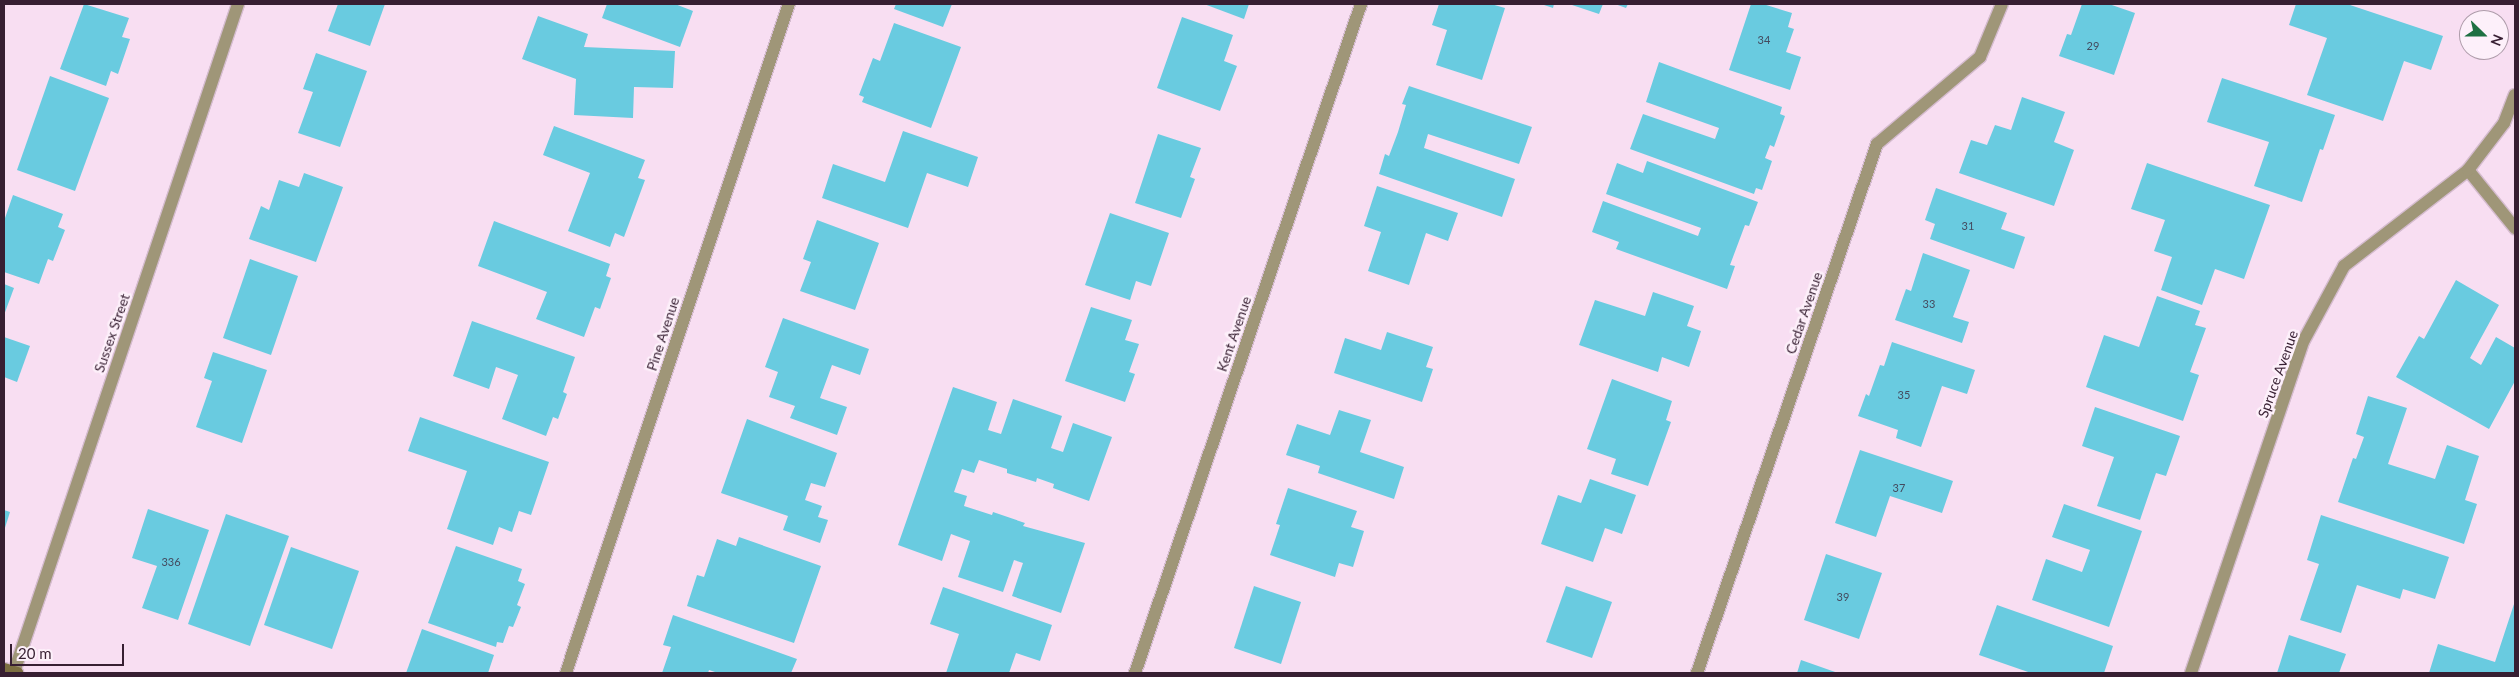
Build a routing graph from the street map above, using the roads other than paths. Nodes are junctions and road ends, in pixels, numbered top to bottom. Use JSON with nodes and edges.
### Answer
{"nodes":[{"id":1,"x":238,"y":4,"type":"edge"},
{"id":2,"x":789,"y":4,"type":"edge"},
{"id":3,"x":1361,"y":4,"type":"edge"},
{"id":4,"x":2002,"y":4,"type":"edge"},
{"id":5,"x":2515,"y":95,"type":"edge"},
{"id":6,"x":2468,"y":170,"type":"junction"},
{"id":7,"x":2515,"y":228,"type":"edge"},
{"id":8,"x":12,"y":671,"type":"edge"},
{"id":9,"x":566,"y":673,"type":"edge"},
{"id":10,"x":1135,"y":673,"type":"edge"},
{"id":11,"x":1697,"y":673,"type":"edge"},
{"id":12,"x":2191,"y":673,"type":"edge"}],
"edges":[{"from":1,"to":8,"type":"street","name":"Sussex Street"},
{"from":2,"to":9,"type":"street","name":"Pine Avenue"},
{"from":3,"to":10,"type":"street","name":"Kent Avenue"},
{"from":4,"to":11,"type":"street","name":"Cedar Avenue"},
{"from":5,"to":6,"type":"street","name":"Spruce Avenue"},
{"from":6,"to":7,"type":"street"},
{"from":6,"to":12,"type":"street","name":"Spruce Avenue"}]}
